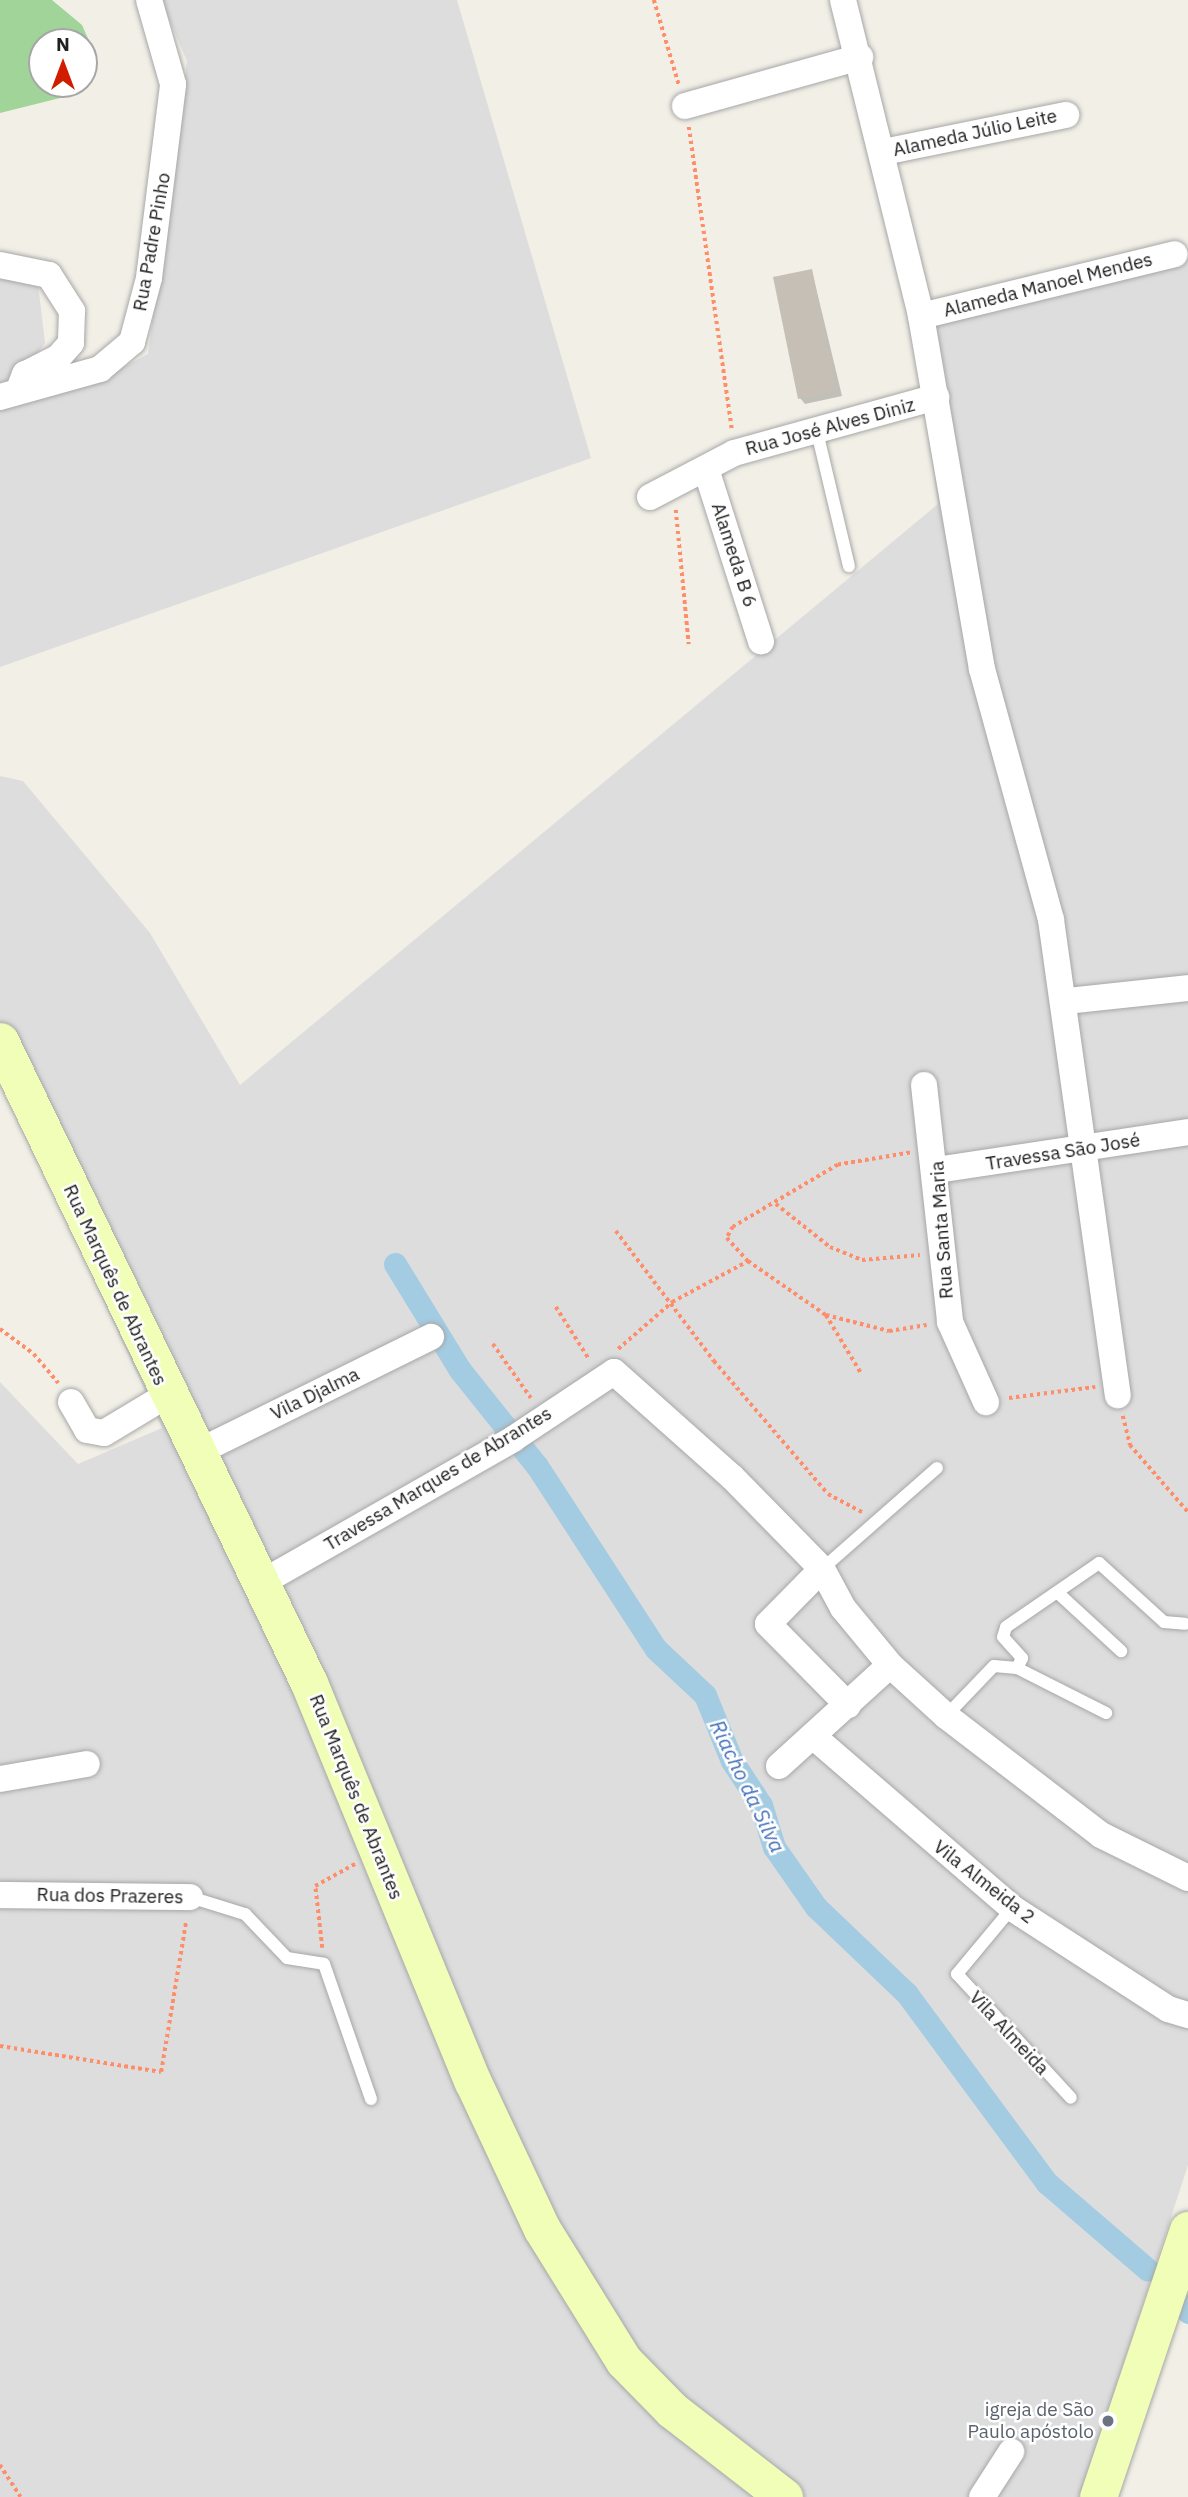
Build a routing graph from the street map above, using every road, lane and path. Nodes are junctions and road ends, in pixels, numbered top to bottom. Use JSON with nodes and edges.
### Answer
{"nodes":[{"id":1,"x":149,"y":0,"type":"edge"},
{"id":2,"x":654,"y":0,"type":"edge"},
{"id":3,"x":843,"y":0,"type":"edge"},
{"id":4,"x":860,"y":57,"type":"junction"},
{"id":5,"x":685,"y":106,"type":"junction"},
{"id":6,"x":1066,"y":115,"type":"dead end"},
{"id":7,"x":884,"y":152,"type":"junction"},
{"id":8,"x":1175,"y":254,"type":"dead end"},
{"id":9,"x":0,"y":265,"type":"edge"},
{"id":10,"x":921,"y":316,"type":"junction"},
{"id":11,"x":10,"y":393,"type":"edge"},
{"id":12,"x":936,"y":397,"type":"junction"},
{"id":13,"x":817,"y":432,"type":"junction"},
{"id":14,"x":734,"y":453,"type":"junction"},
{"id":15,"x":706,"y":469,"type":"junction"},
{"id":16,"x":662,"y":494,"type":"joint"},
{"id":17,"x":849,"y":566,"type":"dead end"},
{"id":18,"x":761,"y":641,"type":"dead end"},
{"id":19,"x":689,"y":644,"type":"dead end"},
{"id":20,"x":1188,"y":988,"type":"edge"},
{"id":21,"x":1067,"y":1001,"type":"junction"},
{"id":22,"x":0,"y":1041,"type":"edge"},
{"id":23,"x":925,"y":1085,"type":"dead end"},
{"id":24,"x":1188,"y":1132,"type":"edge"},
{"id":25,"x":1085,"y":1152,"type":"junction"},
{"id":26,"x":937,"y":1161,"type":"junction"},
{"id":27,"x":776,"y":1204,"type":"junction"},
{"id":28,"x":616,"y":1231,"type":"dead end"},
{"id":29,"x":941,"y":1253,"type":"junction"},
{"id":30,"x":748,"y":1261,"type":"junction"},
{"id":31,"x":672,"y":1302,"type":"junction"},
{"id":32,"x":556,"y":1307,"type":"dead end"},
{"id":33,"x":826,"y":1315,"type":"junction"},
{"id":34,"x":950,"y":1322,"type":"junction"},
{"id":35,"x":0,"y":1329,"type":"edge"},
{"id":36,"x":430,"y":1337,"type":"dead end"},
{"id":37,"x":493,"y":1344,"type":"dead end"},
{"id":38,"x":861,"y":1373,"type":"dead end"},
{"id":39,"x":608,"y":1375,"type":"junction"},
{"id":40,"x":167,"y":1395,"type":"junction"},
{"id":41,"x":1118,"y":1395,"type":"junction"},
{"id":42,"x":71,"y":1402,"type":"joint"},
{"id":43,"x":986,"y":1402,"type":"joint"},
{"id":44,"x":540,"y":1420,"type":"junction"},
{"id":45,"x":198,"y":1452,"type":"junction"},
{"id":46,"x":937,"y":1468,"type":"dead end"},
{"id":47,"x":1188,"y":1512,"type":"edge"},
{"id":48,"x":874,"y":1525,"type":"junction"},
{"id":49,"x":822,"y":1569,"type":"junction"},
{"id":50,"x":261,"y":1583,"type":"junction"},
{"id":51,"x":1058,"y":1593,"type":"junction"},
{"id":52,"x":1185,"y":1624,"type":"dead end"},
{"id":53,"x":1121,"y":1651,"type":"dead end"},
{"id":54,"x":890,"y":1665,"type":"junction"},
{"id":55,"x":1017,"y":1668,"type":"junction"},
{"id":56,"x":848,"y":1705,"type":"junction"},
{"id":57,"x":1106,"y":1713,"type":"dead end"},
{"id":58,"x":946,"y":1716,"type":"junction"},
{"id":59,"x":814,"y":1737,"type":"junction"},
{"id":60,"x":87,"y":1764,"type":"dead end"},
{"id":61,"x":779,"y":1766,"type":"dead end"},
{"id":62,"x":0,"y":1779,"type":"edge"},
{"id":63,"x":378,"y":1851,"type":"junction"},
{"id":64,"x":1188,"y":1878,"type":"edge"},
{"id":65,"x":0,"y":1895,"type":"edge"},
{"id":66,"x":190,"y":1897,"type":"junction"},
{"id":67,"x":1012,"y":1908,"type":"junction"},
{"id":68,"x":324,"y":1964,"type":"junction"},
{"id":69,"x":1178,"y":2012,"type":"edge"},
{"id":70,"x":0,"y":2046,"type":"edge"},
{"id":71,"x":1071,"y":2098,"type":"dead end"},
{"id":72,"x":371,"y":2099,"type":"dead end"},
{"id":73,"x":1188,"y":2230,"type":"edge"},
{"id":74,"x":1011,"y":2452,"type":"dead end"},
{"id":75,"x":0,"y":2465,"type":"edge"},
{"id":76,"x":21,"y":2497,"type":"edge"},
{"id":77,"x":784,"y":2497,"type":"edge"},
{"id":78,"x":982,"y":2497,"type":"edge"},
{"id":79,"x":1098,"y":2497,"type":"edge"}],
"edges":[{"from":1,"to":11,"type":"street","name":"Rua Padre Pinho"},
{"from":2,"to":5,"type":"path"},
{"from":3,"to":4,"type":"street"},
{"from":4,"to":5,"type":"street"},
{"from":4,"to":7,"type":"street"},
{"from":5,"to":14,"type":"path"},
{"from":6,"to":7,"type":"street","name":"Alameda Júlio Leite"},
{"from":7,"to":10,"type":"street"},
{"from":8,"to":10,"type":"street","name":"Alameda Manoel Mendes"},
{"from":9,"to":11,"type":"street"},
{"from":10,"to":12,"type":"street"},
{"from":12,"to":13,"type":"street","name":"Rua José Alves Diniz"},
{"from":12,"to":21,"type":"street"},
{"from":13,"to":14,"type":"street","name":"Rua José Alves Diniz"},
{"from":13,"to":17,"type":"lane"},
{"from":14,"to":15,"type":"street","name":"Rua José Alves Diniz"},
{"from":15,"to":16,"type":"street","name":"Rua José Alves Diniz"},
{"from":15,"to":18,"type":"street","name":"Alameda B 6"},
{"from":16,"to":19,"type":"path"},
{"from":20,"to":21,"type":"street"},
{"from":21,"to":25,"type":"street"},
{"from":22,"to":40,"type":"street","name":"Rua Marquês de Abrantes"},
{"from":23,"to":26,"type":"street","name":"Rua Santa Maria"},
{"from":24,"to":25,"type":"street","name":"Travessa São José"},
{"from":25,"to":26,"type":"street","name":"Travessa São José"},
{"from":25,"to":41,"type":"street"},
{"from":26,"to":27,"type":"path"},
{"from":26,"to":29,"type":"street","name":"Rua Santa Maria"},
{"from":27,"to":29,"type":"path"},
{"from":27,"to":30,"type":"path"},
{"from":28,"to":31,"type":"path"},
{"from":29,"to":34,"type":"street","name":"Rua Santa Maria"},
{"from":30,"to":31,"type":"path"},
{"from":30,"to":33,"type":"path"},
{"from":31,"to":39,"type":"path"},
{"from":31,"to":48,"type":"path"},
{"from":32,"to":39,"type":"path"},
{"from":33,"to":34,"type":"path"},
{"from":33,"to":38,"type":"path"},
{"from":34,"to":43,"type":"street","name":"Rua Santa Maria"},
{"from":35,"to":42,"type":"path"},
{"from":36,"to":45,"type":"street","name":"Vila Djalma"},
{"from":37,"to":44,"type":"path"},
{"from":39,"to":44,"type":"street","name":"Travessa Marques de Abrantes"},
{"from":39,"to":49,"type":"street"},
{"from":40,"to":42,"type":"street"},
{"from":40,"to":45,"type":"street","name":"Rua Marquês de Abrantes"},
{"from":41,"to":43,"type":"path"},
{"from":41,"to":47,"type":"path"},
{"from":44,"to":50,"type":"street","name":"Travessa Marques de Abrantes"},
{"from":45,"to":50,"type":"street","name":"Rua Marquês de Abrantes"},
{"from":46,"to":48,"type":"lane"},
{"from":48,"to":49,"type":"lane"},
{"from":49,"to":54,"type":"street"},
{"from":49,"to":56,"type":"street"},
{"from":50,"to":63,"type":"street","name":"Rua Marquês de Abrantes"},
{"from":51,"to":52,"type":"lane"},
{"from":51,"to":53,"type":"lane"},
{"from":51,"to":55,"type":"lane"},
{"from":54,"to":56,"type":"street"},
{"from":54,"to":58,"type":"street"},
{"from":55,"to":57,"type":"lane"},
{"from":55,"to":58,"type":"lane"},
{"from":56,"to":59,"type":"street"},
{"from":58,"to":64,"type":"street"},
{"from":59,"to":61,"type":"street"},
{"from":59,"to":67,"type":"street","name":"Vila Almeida 2"},
{"from":60,"to":62,"type":"street"},
{"from":63,"to":68,"type":"path"},
{"from":63,"to":77,"type":"street","name":"Rua Marquês de Abrantes"},
{"from":65,"to":66,"type":"street","name":"Rua dos Prazeres"},
{"from":66,"to":68,"type":"lane","name":"Rua dos Prazeres"},
{"from":66,"to":70,"type":"path"},
{"from":67,"to":69,"type":"street","name":"Vila Almeida 2"},
{"from":67,"to":71,"type":"lane","name":"Vila Almeida"},
{"from":68,"to":72,"type":"lane"},
{"from":73,"to":79,"type":"street"},
{"from":74,"to":78,"type":"street"},
{"from":75,"to":76,"type":"path"}]}
